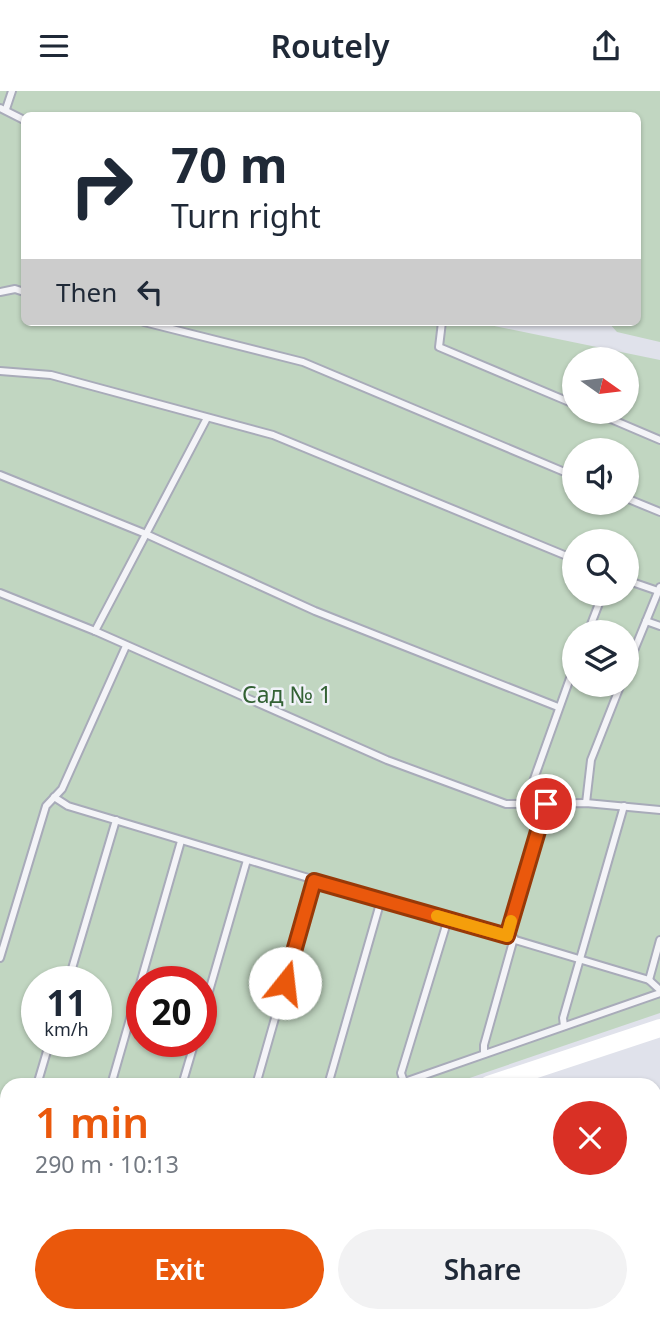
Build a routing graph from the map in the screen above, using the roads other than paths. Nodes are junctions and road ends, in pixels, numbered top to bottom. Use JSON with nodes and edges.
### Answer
{"nodes":[{"id":1,"x":12,"y":91,"type":"edge"},
{"id":2,"x":3,"y":108,"type":"edge"},
{"id":3,"x":21,"y":118,"type":"edge"},
{"id":4,"x":21,"y":291,"type":"edge"},
{"id":5,"x":0,"y":292,"type":"edge"},
{"id":6,"x":160,"y":326,"type":"edge"},
{"id":7,"x":442,"y":326,"type":"edge"},
{"id":8,"x":0,"y":371,"type":"edge"},
{"id":9,"x":562,"y":399,"type":"edge"},
{"id":10,"x":208,"y":418,"type":"junction"},
{"id":11,"x":622,"y":424,"type":"edge"},
{"id":12,"x":660,"y":440,"type":"edge"},
{"id":13,"x":562,"y":471,"type":"edge"},
{"id":14,"x":0,"y":475,"type":"edge"},
{"id":15,"x":639,"y":503,"type":"edge"},
{"id":16,"x":660,"y":512,"type":"edge"},
{"id":17,"x":146,"y":534,"type":"junction"},
{"id":18,"x":562,"y":554,"type":"edge"},
{"id":19,"x":639,"y":584,"type":"edge"},
{"id":20,"x":659,"y":589,"type":"edge"},
{"id":21,"x":0,"y":593,"type":"edge"},
{"id":22,"x":646,"y":621,"type":"junction"},
{"id":23,"x":660,"y":626,"type":"edge"},
{"id":24,"x":95,"y":631,"type":"junction"},
{"id":25,"x":639,"y":638,"type":"edge"},
{"id":26,"x":126,"y":646,"type":"junction"},
{"id":27,"x":562,"y":696,"type":"edge"},
{"id":28,"x":616,"y":697,"type":"edge"},
{"id":29,"x":558,"y":706,"type":"junction"},
{"id":30,"x":54,"y":797,"type":"junction"},
{"id":31,"x":586,"y":803,"type":"junction"},
{"id":32,"x":525,"y":804,"type":"junction"},
{"id":33,"x":546,"y":804,"type":"junction"},
{"id":34,"x":624,"y":806,"type":"junction"},
{"id":35,"x":660,"y":810,"type":"edge"},
{"id":36,"x":116,"y":820,"type":"junction"},
{"id":37,"x":181,"y":841,"type":"junction"},
{"id":38,"x":247,"y":860,"type":"junction"},
{"id":39,"x":314,"y":881,"type":"junction"},
{"id":40,"x":381,"y":900,"type":"junction"},
{"id":41,"x":448,"y":919,"type":"junction"},
{"id":42,"x":510,"y":937,"type":"junction"},
{"id":43,"x":660,"y":940,"type":"edge"},
{"id":44,"x":0,"y":958,"type":"edge"},
{"id":45,"x":580,"y":959,"type":"junction"},
{"id":46,"x":73,"y":966,"type":"edge"},
{"id":47,"x":216,"y":966,"type":"edge"},
{"id":48,"x":649,"y":981,"type":"junction"},
{"id":49,"x":660,"y":992,"type":"edge"},
{"id":50,"x":564,"y":1027,"type":"junction"},
{"id":51,"x":660,"y":1028,"type":"edge"},
{"id":52,"x":484,"y":1054,"type":"junction"},
{"id":53,"x":45,"y":1057,"type":"edge"},
{"id":54,"x":190,"y":1057,"type":"edge"},
{"id":55,"x":39,"y":1078,"type":"edge"},
{"id":56,"x":113,"y":1078,"type":"edge"},
{"id":57,"x":184,"y":1078,"type":"edge"},
{"id":58,"x":258,"y":1078,"type":"edge"},
{"id":59,"x":330,"y":1078,"type":"edge"},
{"id":60,"x":401,"y":1078,"type":"edge"},
{"id":61,"x":417,"y":1078,"type":"edge"},
{"id":62,"x":513,"y":1078,"type":"edge"}],
"edges":[{"from":1,"to":2,"type":"lane"},
{"from":2,"to":3,"type":"lane"},
{"from":4,"to":5,"type":"lane"},
{"from":6,"to":13,"type":"lane"},
{"from":7,"to":9,"type":"lane"},
{"from":8,"to":10,"type":"lane"},
{"from":10,"to":17,"type":"lane"},
{"from":10,"to":18,"type":"lane"},
{"from":11,"to":12,"type":"lane"},
{"from":14,"to":17,"type":"lane"},
{"from":15,"to":16,"type":"lane"},
{"from":17,"to":24,"type":"lane"},
{"from":17,"to":29,"type":"lane"},
{"from":19,"to":20,"type":"lane"},
{"from":20,"to":22,"type":"lane"},
{"from":21,"to":24,"type":"lane"},
{"from":22,"to":23,"type":"lane"},
{"from":22,"to":25,"type":"lane"},
{"from":24,"to":26,"type":"lane"},
{"from":26,"to":30,"type":"lane"},
{"from":26,"to":32,"type":"lane"},
{"from":27,"to":29,"type":"lane"},
{"from":28,"to":31,"type":"lane"},
{"from":29,"to":32,"type":"lane"},
{"from":30,"to":36,"type":"lane"},
{"from":30,"to":44,"type":"lane"},
{"from":31,"to":33,"type":"lane"},
{"from":31,"to":34,"type":"lane"},
{"from":32,"to":33,"type":"lane"},
{"from":33,"to":42,"type":"lane"},
{"from":34,"to":35,"type":"lane"},
{"from":34,"to":45,"type":"lane"},
{"from":36,"to":37,"type":"lane"},
{"from":36,"to":46,"type":"lane"},
{"from":37,"to":38,"type":"lane"},
{"from":37,"to":56,"type":"lane"},
{"from":38,"to":39,"type":"lane"},
{"from":38,"to":47,"type":"lane"},
{"from":39,"to":40,"type":"lane"},
{"from":39,"to":58,"type":"lane"},
{"from":40,"to":41,"type":"lane"},
{"from":40,"to":59,"type":"lane"},
{"from":41,"to":42,"type":"lane"},
{"from":41,"to":60,"type":"lane"},
{"from":42,"to":45,"type":"lane"},
{"from":42,"to":52,"type":"lane"},
{"from":43,"to":48,"type":"lane"},
{"from":45,"to":48,"type":"lane"},
{"from":45,"to":50,"type":"lane"},
{"from":48,"to":49,"type":"lane"},
{"from":49,"to":50,"type":"lane"},
{"from":50,"to":52,"type":"lane"},
{"from":51,"to":62,"type":"main road"},
{"from":52,"to":61,"type":"lane"},
{"from":53,"to":55,"type":"lane"},
{"from":54,"to":57,"type":"lane"}]}
